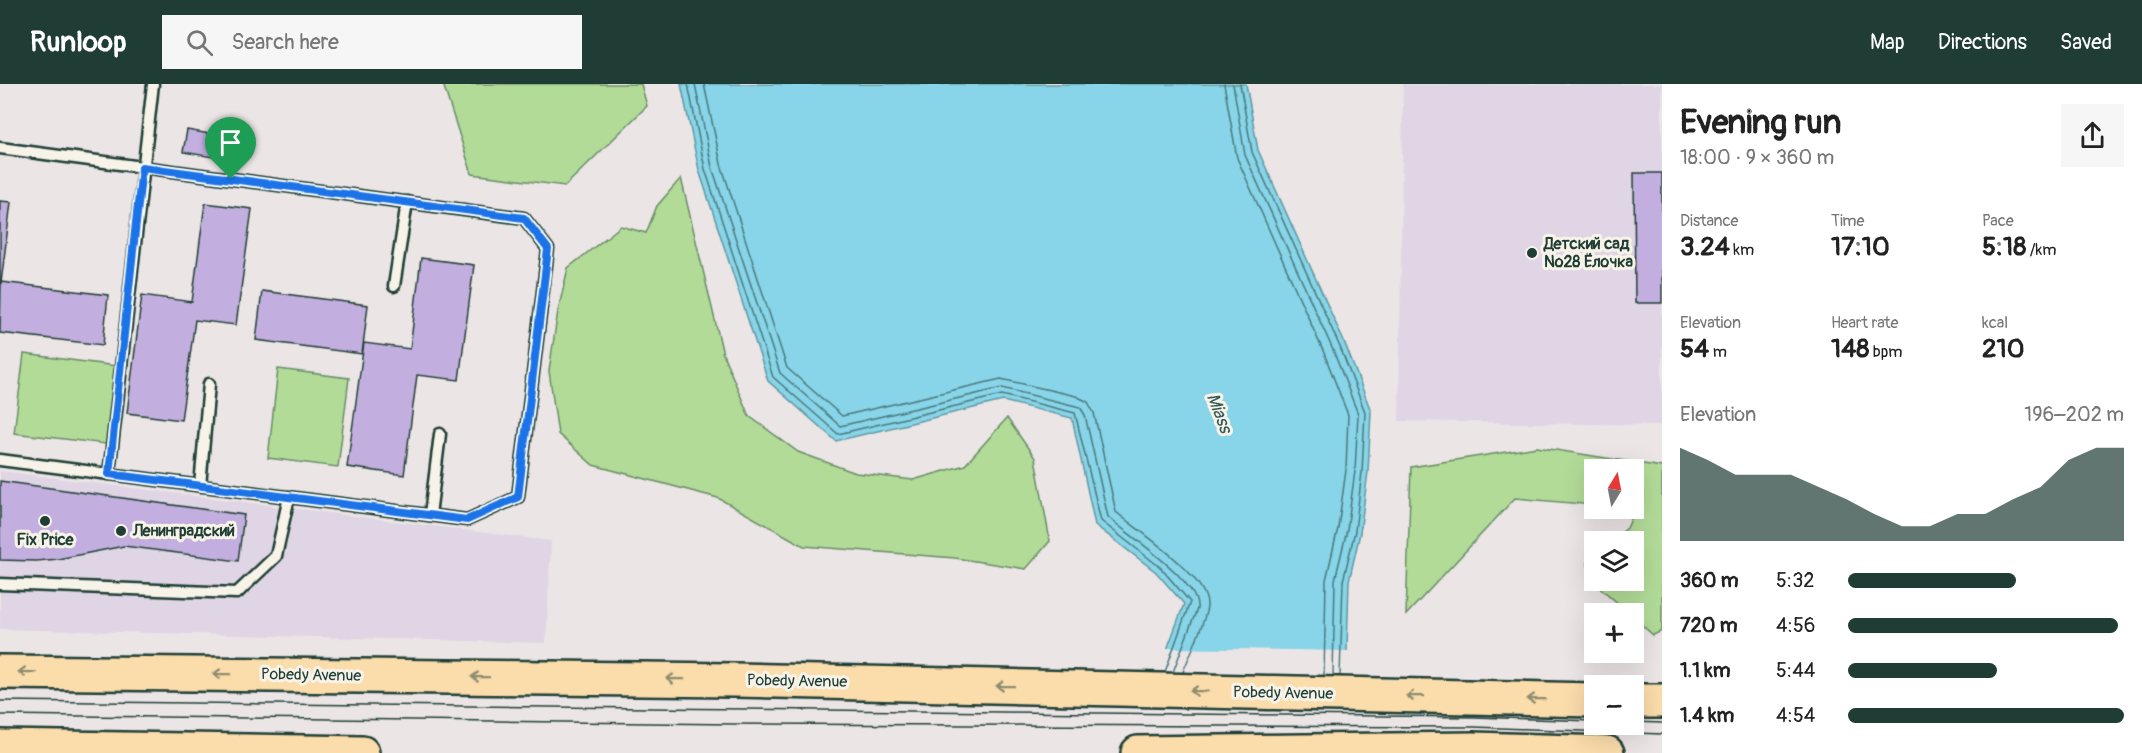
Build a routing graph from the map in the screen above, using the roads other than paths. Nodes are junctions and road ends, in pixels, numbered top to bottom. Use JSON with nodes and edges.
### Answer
{"nodes":[{"id":1,"x":153,"y":84,"type":"edge"},
{"id":2,"x":0,"y":148,"type":"edge"},
{"id":3,"x":142,"y":167,"type":"junction"},
{"id":4,"x":407,"y":202,"type":"junction"},
{"id":5,"x":394,"y":286,"type":"dead end"},
{"id":6,"x":209,"y":384,"type":"dead end"},
{"id":7,"x":440,"y":434,"type":"dead end"},
{"id":8,"x":0,"y":460,"type":"edge"},
{"id":9,"x":109,"y":474,"type":"junction"},
{"id":10,"x":200,"y":486,"type":"junction"},
{"id":11,"x":289,"y":497,"type":"junction"},
{"id":12,"x":430,"y":515,"type":"junction"},
{"id":13,"x":0,"y":585,"type":"edge"},
{"id":14,"x":0,"y":672,"type":"edge"},
{"id":15,"x":1584,"y":700,"type":"edge"},
{"id":16,"x":1644,"y":701,"type":"edge"},
{"id":17,"x":1662,"y":701,"type":"edge"},
{"id":18,"x":0,"y":747,"type":"edge"},
{"id":19,"x":362,"y":753,"type":"edge"},
{"id":20,"x":1138,"y":753,"type":"edge"},
{"id":21,"x":1607,"y":753,"type":"edge"}],
"edges":[{"from":1,"to":3,"type":"lane"},
{"from":2,"to":3,"type":"lane"},
{"from":3,"to":4,"type":"lane"},
{"from":3,"to":9,"type":"lane"},
{"from":4,"to":5,"type":"lane"},
{"from":4,"to":12,"type":"lane"},
{"from":6,"to":10,"type":"lane"},
{"from":7,"to":12,"type":"lane"},
{"from":8,"to":9,"type":"lane"},
{"from":9,"to":10,"type":"lane"},
{"from":10,"to":11,"type":"lane"},
{"from":11,"to":12,"type":"lane"},
{"from":11,"to":13,"type":"lane"},
{"from":15,"to":14,"type":"main road","name":"Pobedy Avenue","one_way":true},
{"from":16,"to":17,"type":"main road"},
{"from":18,"to":19,"type":"main road"},
{"from":20,"to":21,"type":"main road"}]}
